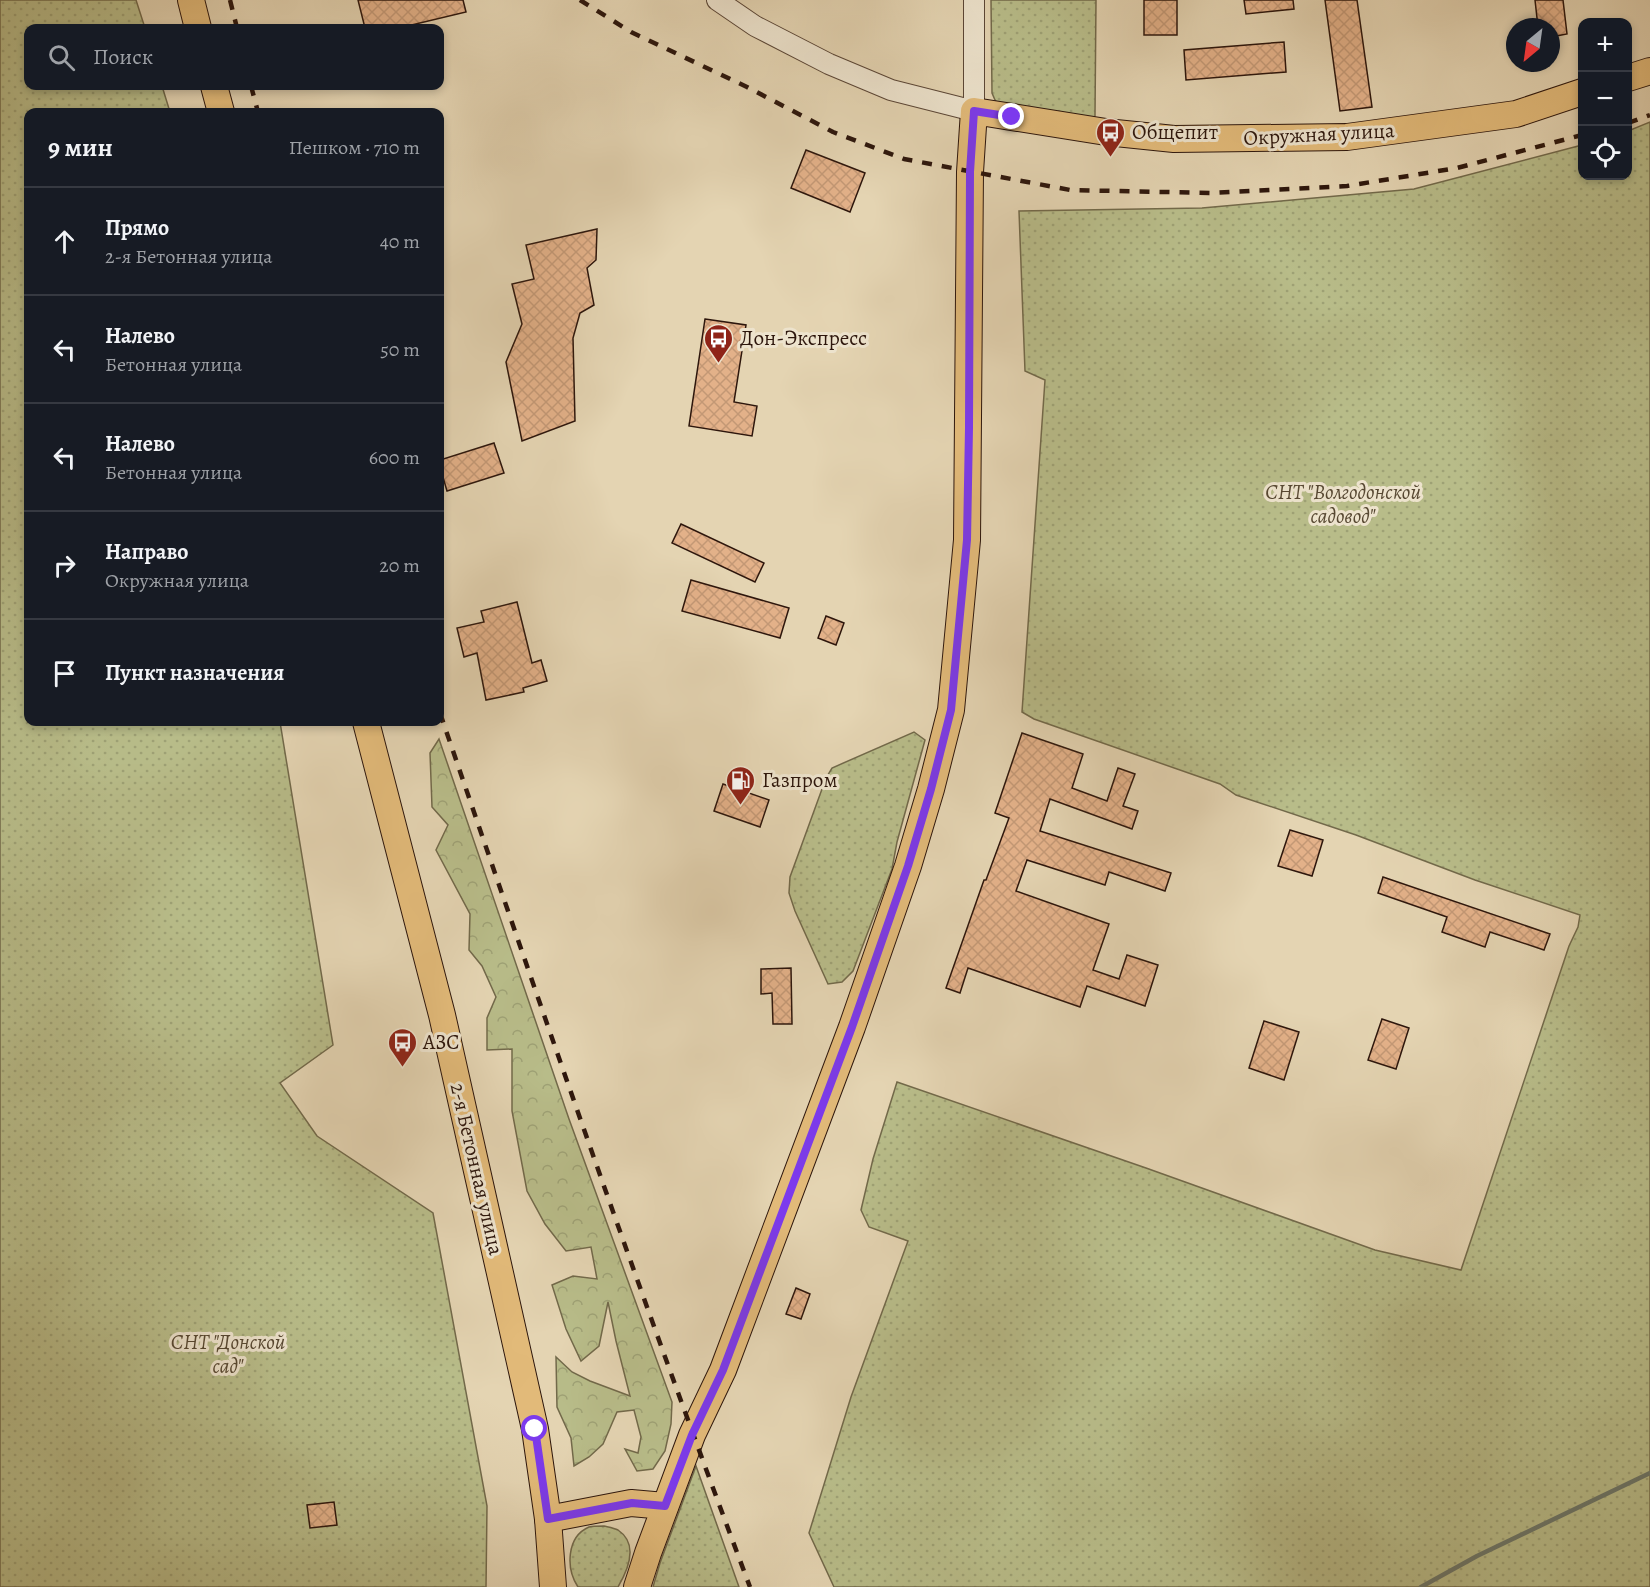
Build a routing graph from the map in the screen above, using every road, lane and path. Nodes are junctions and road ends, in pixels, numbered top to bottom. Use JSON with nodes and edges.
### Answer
{"nodes":[{"id":1,"x":191,"y":0,"type":"edge"},
{"id":2,"x":717,"y":0,"type":"edge"},
{"id":3,"x":974,"y":0,"type":"edge"},
{"id":4,"x":197,"y":24,"type":"edge"},
{"id":5,"x":1650,"y":71,"type":"edge"},
{"id":6,"x":1632,"y":77,"type":"edge"},
{"id":7,"x":215,"y":90,"type":"edge"},
{"id":8,"x":1578,"y":93,"type":"edge"},
{"id":9,"x":220,"y":108,"type":"edge"},
{"id":10,"x":974,"y":111,"type":"junction"},
{"id":11,"x":367,"y":726,"type":"edge"},
{"id":12,"x":665,"y":1506,"type":"junction"},
{"id":13,"x":548,"y":1519,"type":"junction"},
{"id":14,"x":553,"y":1587,"type":"edge"},
{"id":15,"x":637,"y":1587,"type":"edge"}],
"edges":[{"from":1,"to":4,"type":"main road"},
{"from":2,"to":10,"type":"street","name":"Окружная улица"},
{"from":3,"to":10,"type":"street"},
{"from":5,"to":6,"type":"main road"},
{"from":7,"to":9,"type":"main road"},
{"from":8,"to":10,"type":"main road","name":"Окружная улица"},
{"from":10,"to":12,"type":"main road"},
{"from":11,"to":13,"type":"main road","name":"2-я Бетонная улица"},
{"from":12,"to":13,"type":"main road"},
{"from":12,"to":15,"type":"main road"},
{"from":13,"to":14,"type":"main road","name":"2-я Бетонная улица"}]}
